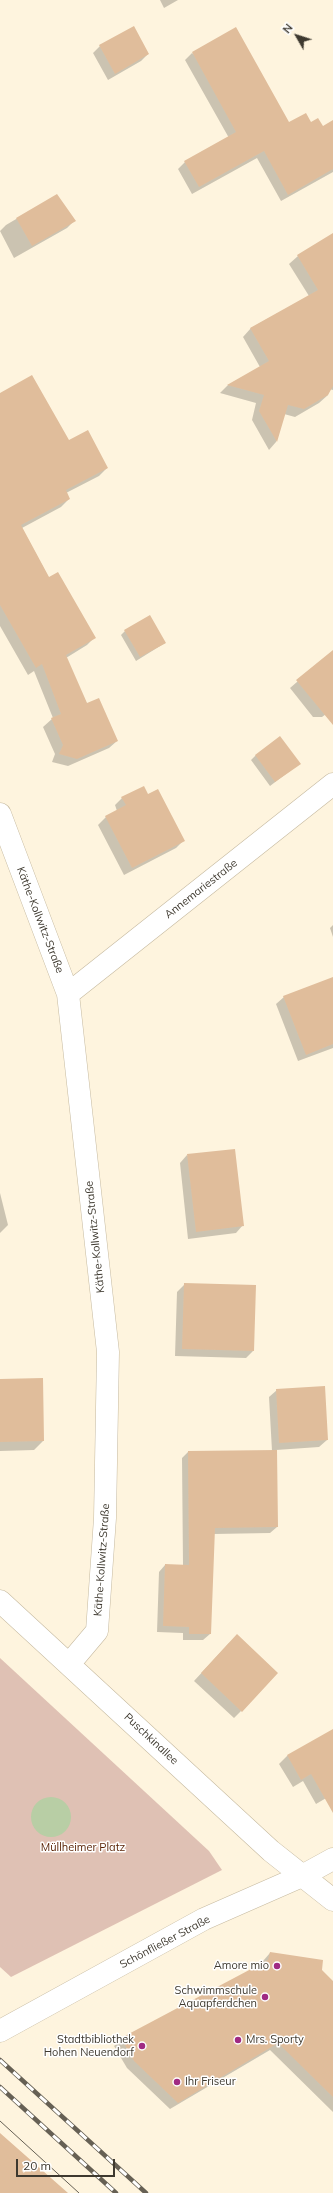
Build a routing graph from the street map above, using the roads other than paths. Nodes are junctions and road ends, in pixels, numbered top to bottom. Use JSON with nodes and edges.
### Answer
{"nodes":[{"id":1,"x":333,"y":784,"type":"edge"},
{"id":2,"x":0,"y":814,"type":"edge"},
{"id":3,"x":68,"y":994,"type":"junction"},
{"id":4,"x":0,"y":1601,"type":"edge"},
{"id":5,"x":70,"y":1663,"type":"junction"},
{"id":6,"x":333,"y":1859,"type":"edge"},
{"id":7,"x":302,"y":1876,"type":"junction"},
{"id":8,"x":333,"y":1900,"type":"edge"},
{"id":9,"x":0,"y":2031,"type":"edge"}],
"edges":[{"from":1,"to":3,"type":"street","name":"Annemariestraße"},
{"from":2,"to":3,"type":"street","name":"Käthe-Kollwitz-Straße"},
{"from":3,"to":5,"type":"street","name":"Käthe-Kollwitz-Straße"},
{"from":4,"to":5,"type":"street","name":"Puschkinallee"},
{"from":5,"to":7,"type":"street","name":"Puschkinallee"},
{"from":6,"to":7,"type":"street","name":"Schönfließer Straße"},
{"from":7,"to":8,"type":"street","name":"Puschkinallee"},
{"from":7,"to":9,"type":"street","name":"Schönfließer Straße"}]}
